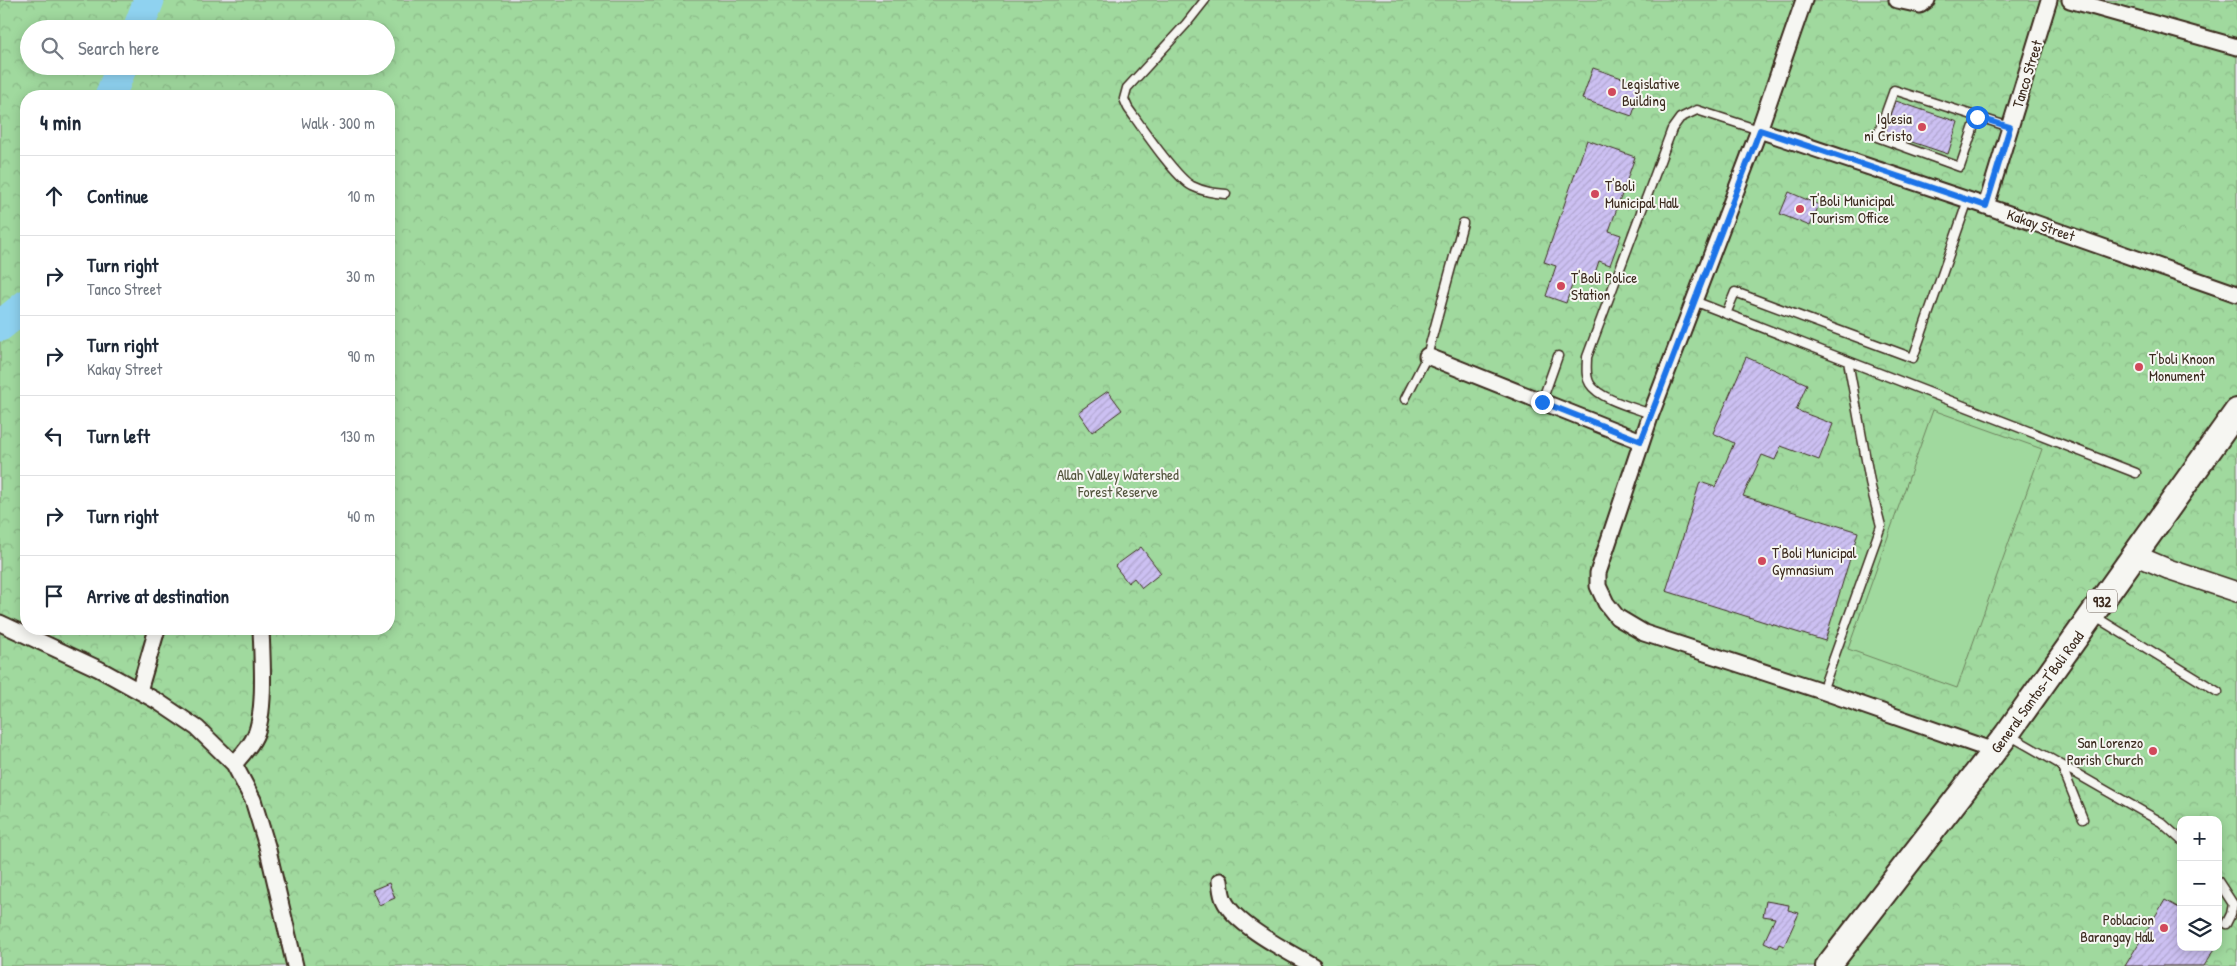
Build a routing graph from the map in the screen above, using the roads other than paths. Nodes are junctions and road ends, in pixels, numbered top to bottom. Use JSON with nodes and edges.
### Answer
{"nodes":[{"id":1,"x":1205,"y":0,"type":"edge"},
{"id":2,"x":1804,"y":0,"type":"edge"},
{"id":3,"x":1897,"y":0,"type":"edge"},
{"id":4,"x":1927,"y":0,"type":"edge"},
{"id":5,"x":2050,"y":0,"type":"edge"},
{"id":6,"x":2070,"y":0,"type":"edge"},
{"id":7,"x":2237,"y":47,"type":"edge"},
{"id":8,"x":1977,"y":117,"type":"junction"},
{"id":9,"x":2010,"y":127,"type":"junction"},
{"id":10,"x":1760,"y":130,"type":"junction"},
{"id":11,"x":1226,"y":194,"type":"dead end"},
{"id":12,"x":1968,"y":200,"type":"junction"},
{"id":13,"x":1986,"y":206,"type":"junction"},
{"id":14,"x":1464,"y":223,"type":"dead end"},
{"id":15,"x":2237,"y":294,"type":"edge"},
{"id":16,"x":1694,"y":301,"type":"junction"},
{"id":17,"x":1726,"y":314,"type":"junction"},
{"id":18,"x":1428,"y":356,"type":"junction"},
{"id":19,"x":1558,"y":356,"type":"dead end"},
{"id":20,"x":1848,"y":361,"type":"junction"},
{"id":21,"x":1405,"y":399,"type":"dead end"},
{"id":22,"x":1542,"y":402,"type":"junction"},
{"id":23,"x":2237,"y":411,"type":"edge"},
{"id":24,"x":1651,"y":414,"type":"junction"},
{"id":25,"x":1641,"y":441,"type":"junction"},
{"id":26,"x":2136,"y":473,"type":"dead end"},
{"id":27,"x":2135,"y":554,"type":"junction"},
{"id":28,"x":2237,"y":592,"type":"edge"},
{"id":29,"x":2092,"y":614,"type":"junction"},
{"id":30,"x":0,"y":623,"type":"edge"},
{"id":31,"x":20,"y":628,"type":"edge"},
{"id":32,"x":44,"y":635,"type":"edge"},
{"id":33,"x":155,"y":635,"type":"edge"},
{"id":34,"x":261,"y":635,"type":"edge"},
{"id":35,"x":139,"y":691,"type":"junction"},
{"id":36,"x":1822,"y":691,"type":"junction"},
{"id":37,"x":2218,"y":692,"type":"dead end"},
{"id":38,"x":2000,"y":743,"type":"junction"},
{"id":39,"x":234,"y":764,"type":"junction"},
{"id":40,"x":2062,"y":767,"type":"junction"},
{"id":41,"x":2083,"y":820,"type":"dead end"},
{"id":42,"x":2177,"y":836,"type":"edge"},
{"id":43,"x":1220,"y":881,"type":"dead end"},
{"id":44,"x":2222,"y":887,"type":"edge"},
{"id":45,"x":2226,"y":924,"type":"dead end"},
{"id":46,"x":295,"y":966,"type":"edge"},
{"id":47,"x":1313,"y":966,"type":"edge"},
{"id":48,"x":1828,"y":966,"type":"edge"}],
"edges":[{"from":1,"to":11,"type":"lane"},
{"from":2,"to":10,"type":"street"},
{"from":3,"to":4,"type":"street"},
{"from":5,"to":9,"type":"street","name":"Tanco Street"},
{"from":6,"to":7,"type":"street"},
{"from":8,"to":8,"type":"lane"},
{"from":8,"to":9,"type":"lane"},
{"from":9,"to":13,"type":"street","name":"Tanco Street"},
{"from":10,"to":12,"type":"street","name":"Kakay Street"},
{"from":10,"to":16,"type":"street"},
{"from":10,"to":24,"type":"lane"},
{"from":12,"to":13,"type":"street","name":"Kakay Street"},
{"from":12,"to":17,"type":"lane"},
{"from":13,"to":15,"type":"street","name":"Kakay Street"},
{"from":14,"to":18,"type":"lane"},
{"from":16,"to":17,"type":"lane"},
{"from":16,"to":24,"type":"street"},
{"from":17,"to":20,"type":"lane"},
{"from":18,"to":21,"type":"lane"},
{"from":18,"to":22,"type":"street"},
{"from":19,"to":22,"type":"lane"},
{"from":20,"to":26,"type":"lane"},
{"from":20,"to":36,"type":"lane"},
{"from":22,"to":25,"type":"street"},
{"from":23,"to":27,"type":"main road","name":"General Santos-T'Boli Road","number":"932"},
{"from":24,"to":25,"type":"street"},
{"from":25,"to":36,"type":"street"},
{"from":27,"to":28,"type":"street"},
{"from":27,"to":29,"type":"main road","name":"General Santos-T'Boli Road","number":"932"},
{"from":29,"to":37,"type":"lane"},
{"from":29,"to":38,"type":"main road","name":"General Santos-T'Boli Road","number":"932"},
{"from":30,"to":31,"type":"street"},
{"from":32,"to":35,"type":"street"},
{"from":33,"to":35,"type":"street"},
{"from":34,"to":39,"type":"street"},
{"from":35,"to":39,"type":"street"},
{"from":36,"to":38,"type":"street"},
{"from":38,"to":40,"type":"lane"},
{"from":38,"to":48,"type":"main road","name":"General Santos-T'Boli Road","number":"932"},
{"from":39,"to":46,"type":"street"},
{"from":40,"to":41,"type":"lane"},
{"from":40,"to":42,"type":"lane"},
{"from":43,"to":47,"type":"street"},
{"from":44,"to":45,"type":"lane"}]}
